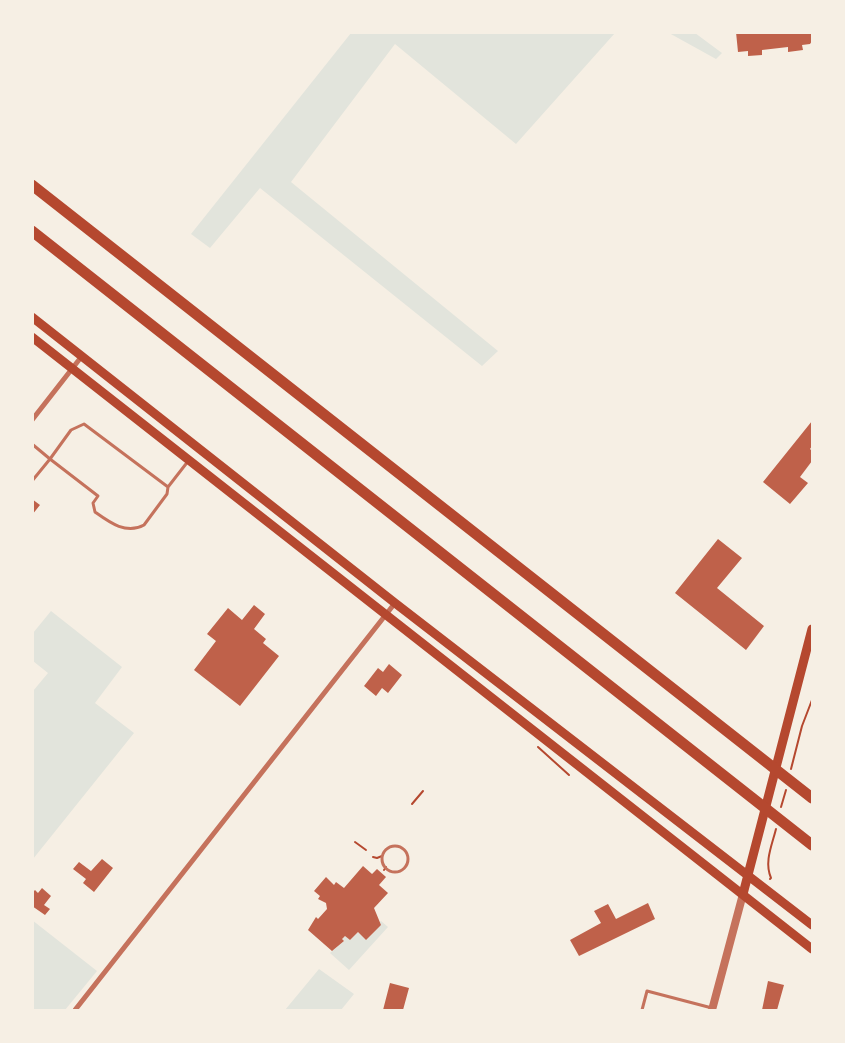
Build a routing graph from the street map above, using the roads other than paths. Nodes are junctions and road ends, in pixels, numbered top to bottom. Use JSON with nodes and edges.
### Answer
{"nodes":[{"id":1,"x":32,"y":185,"type":"edge"},
{"id":2,"x":32,"y":231,"type":"edge"},
{"id":3,"x":32,"y":317,"type":"edge"},
{"id":4,"x":32,"y":337,"type":"edge"},
{"id":5,"x":82,"y":356,"type":"junction"},
{"id":6,"x":72,"y":368,"type":"junction"},
{"id":7,"x":32,"y":420,"type":"edge"},
{"id":8,"x":32,"y":444,"type":"edge"},
{"id":9,"x":50,"y":459,"type":"junction"},
{"id":10,"x":189,"y":460,"type":"junction"},
{"id":11,"x":32,"y":481,"type":"edge"},
{"id":12,"x":168,"y":487,"type":"junction"},
{"id":13,"x":395,"y":603,"type":"junction"},
{"id":14,"x":386,"y":615,"type":"junction"},
{"id":15,"x":812,"y":629,"type":"edge"},
{"id":16,"x":812,"y":798,"type":"edge"},
{"id":17,"x":812,"y":845,"type":"edge"},
{"id":18,"x":382,"y":856,"type":"joint"},
{"id":19,"x":748,"y":874,"type":"junction"},
{"id":20,"x":743,"y":894,"type":"junction"},
{"id":21,"x":812,"y":925,"type":"edge"},
{"id":22,"x":812,"y":949,"type":"edge"},
{"id":23,"x":712,"y":1009,"type":"edge"},
{"id":24,"x":75,"y":1010,"type":"edge"},
{"id":25,"x":642,"y":1010,"type":"edge"}],
"edges":[{"from":1,"to":16,"type":"highway"},
{"from":2,"to":17,"type":"highway"},
{"from":3,"to":5,"type":"main road"},
{"from":4,"to":6,"type":"main road"},
{"from":5,"to":6,"type":"street"},
{"from":5,"to":13,"type":"main road"},
{"from":6,"to":7,"type":"street"},
{"from":6,"to":10,"type":"main road"},
{"from":8,"to":9,"type":"lane"},
{"from":9,"to":11,"type":"lane"},
{"from":9,"to":12,"type":"lane"},
{"from":9,"to":12,"type":"lane"},
{"from":10,"to":12,"type":"lane"},
{"from":10,"to":14,"type":"main road"},
{"from":13,"to":14,"type":"street"},
{"from":13,"to":19,"type":"main road"},
{"from":14,"to":20,"type":"main road"},
{"from":14,"to":24,"type":"street"},
{"from":15,"to":19,"type":"main road"},
{"from":18,"to":18,"type":"lane"},
{"from":19,"to":20,"type":"main road"},
{"from":19,"to":21,"type":"main road"},
{"from":20,"to":22,"type":"main road"},
{"from":20,"to":23,"type":"street"},
{"from":23,"to":25,"type":"lane"}]}
